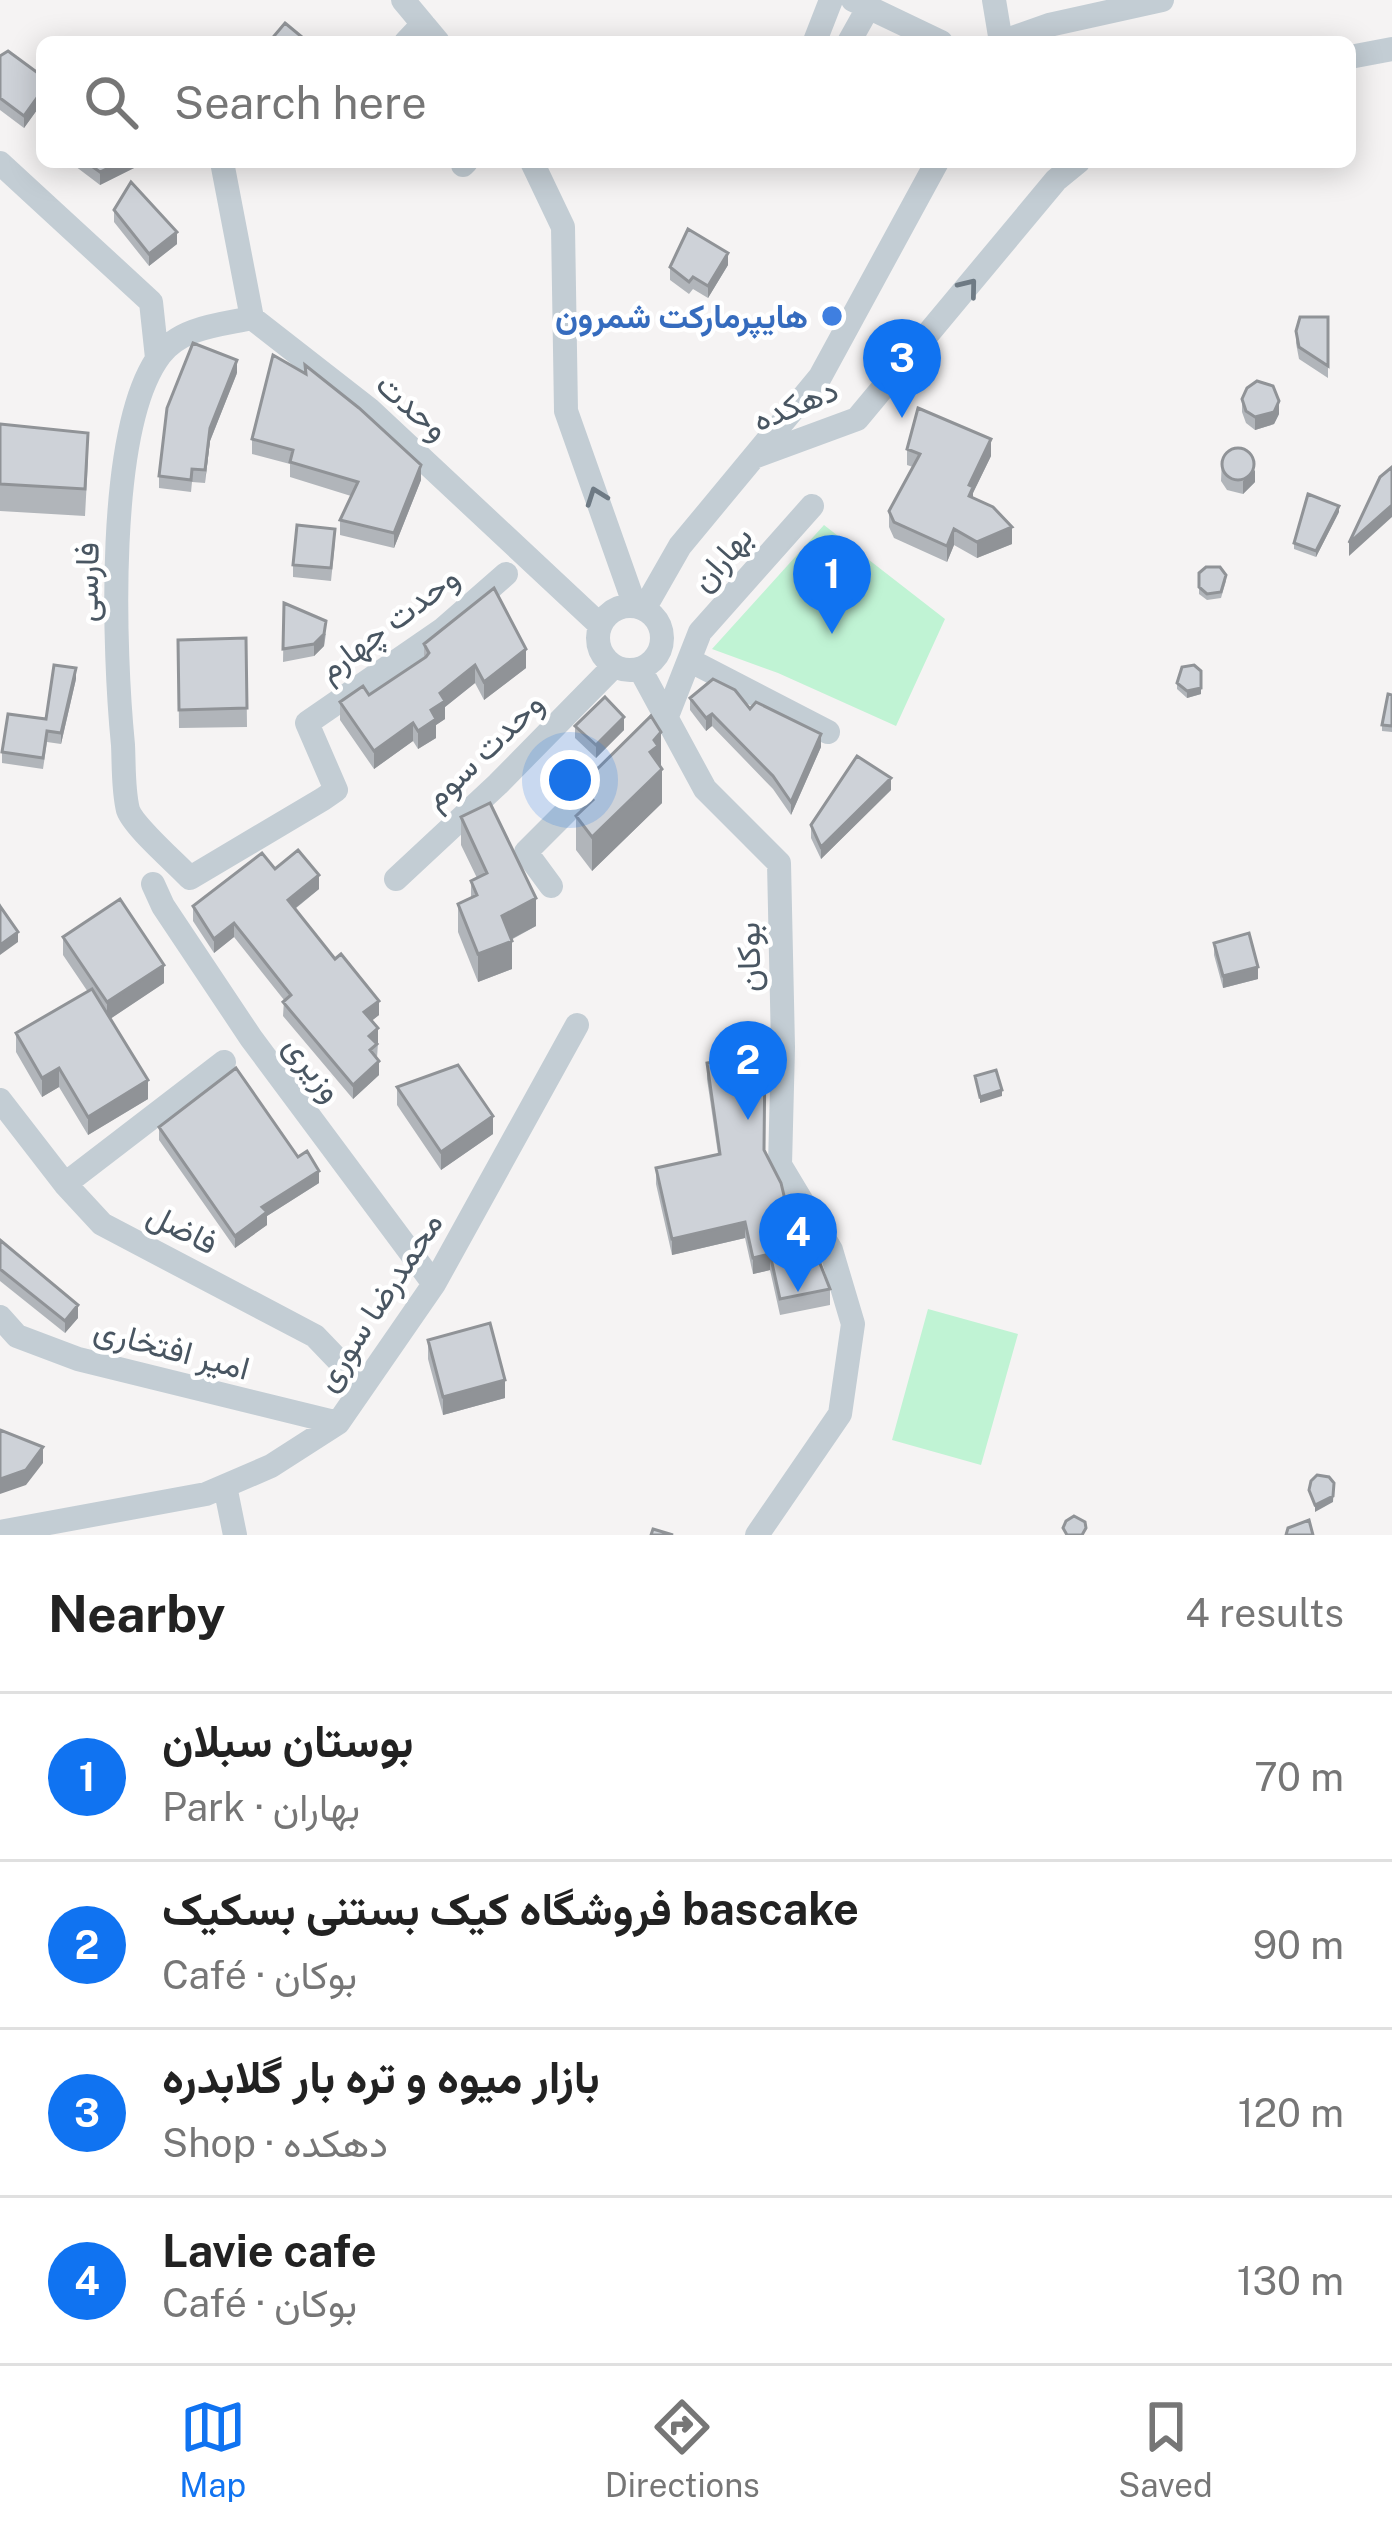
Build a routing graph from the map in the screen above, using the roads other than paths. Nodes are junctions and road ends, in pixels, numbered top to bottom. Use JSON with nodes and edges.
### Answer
{"nodes":[{"id":1,"x":403,"y":0,"type":"edge"},
{"id":2,"x":831,"y":0,"type":"edge"},
{"id":3,"x":994,"y":0,"type":"edge"},
{"id":4,"x":1162,"y":0,"type":"edge"},
{"id":5,"x":860,"y":4,"type":"edge"},
{"id":6,"x":422,"y":36,"type":"edge"},
{"id":7,"x":817,"y":36,"type":"edge"},
{"id":8,"x":851,"y":36,"type":"edge"},
{"id":9,"x":928,"y":36,"type":"edge"},
{"id":10,"x":1000,"y":36,"type":"edge"},
{"id":11,"x":1018,"y":36,"type":"edge"},
{"id":12,"x":1392,"y":49,"type":"edge"},
{"id":13,"x":1356,"y":56,"type":"edge"},
{"id":14,"x":0,"y":163,"type":"edge"},
{"id":15,"x":223,"y":168,"type":"edge"},
{"id":16,"x":535,"y":168,"type":"edge"},
{"id":17,"x":934,"y":168,"type":"edge"},
{"id":18,"x":1071,"y":168,"type":"edge"},
{"id":19,"x":251,"y":318,"type":"junction"},
{"id":20,"x":157,"y":358,"type":"junction"},
{"id":21,"x":752,"y":458,"type":"junction"},
{"id":22,"x":812,"y":506,"type":"dead end"},
{"id":23,"x":506,"y":574,"type":"dead end"},
{"id":24,"x":639,"y":607,"type":"junction"},
{"id":25,"x":600,"y":626,"type":"junction"},
{"id":26,"x":689,"y":661,"type":"junction"},
{"id":27,"x":614,"y":666,"type":"junction"},
{"id":28,"x":640,"y":669,"type":"junction"},
{"id":29,"x":667,"y":716,"type":"junction"},
{"id":30,"x":307,"y":723,"type":"joint"},
{"id":31,"x":828,"y":732,"type":"dead end"},
{"id":32,"x":396,"y":879,"type":"dead end"},
{"id":33,"x":153,"y":884,"type":"dead end"},
{"id":34,"x":551,"y":886,"type":"dead end"},
{"id":35,"x":577,"y":1025,"type":"dead end"},
{"id":36,"x":224,"y":1063,"type":"dead end"},
{"id":37,"x":0,"y":1100,"type":"edge"},
{"id":38,"x":65,"y":1184,"type":"junction"},
{"id":39,"x":434,"y":1284,"type":"junction"},
{"id":40,"x":0,"y":1317,"type":"edge"},
{"id":41,"x":362,"y":1385,"type":"junction"},
{"id":42,"x":338,"y":1424,"type":"junction"},
{"id":43,"x":225,"y":1486,"type":"junction"},
{"id":44,"x":0,"y":1532,"type":"edge"},
{"id":45,"x":235,"y":1535,"type":"edge"},
{"id":46,"x":758,"y":1535,"type":"edge"}],
"edges":[{"from":1,"to":6,"type":"street"},
{"from":2,"to":7,"type":"street"},
{"from":3,"to":10,"type":"street"},
{"from":4,"to":11,"type":"street"},
{"from":5,"to":8,"type":"street"},
{"from":5,"to":9,"type":"street"},
{"from":12,"to":13,"type":"street"},
{"from":14,"to":20,"type":"street"},
{"from":15,"to":19,"type":"street"},
{"from":24,"to":16,"type":"street","one_way":true},
{"from":17,"to":21,"type":"street"},
{"from":21,"to":18,"type":"street","name":"دهکده","one_way":true},
{"from":19,"to":20,"type":"street"},
{"from":19,"to":25,"type":"street","name":"وحدت"},
{"from":20,"to":30,"type":"street","name":"فارسی"},
{"from":21,"to":24,"type":"street","name":"دهکده"},
{"from":22,"to":26,"type":"street","name":"بهاران"},
{"from":23,"to":30,"type":"street","name":"وحدت چهارم"},
{"from":24,"to":25,"type":"street"},
{"from":24,"to":28,"type":"street"},
{"from":25,"to":27,"type":"street"},
{"from":26,"to":29,"type":"street","name":"بهاران"},
{"from":26,"to":31,"type":"street"},
{"from":27,"to":28,"type":"street"},
{"from":27,"to":32,"type":"street","name":"وحدت سوم"},
{"from":28,"to":29,"type":"street","name":"بوکان"},
{"from":29,"to":34,"type":"street"},
{"from":29,"to":46,"type":"street","name":"بوکان"},
{"from":33,"to":39,"type":"street","name":"وزیری"},
{"from":35,"to":39,"type":"street","name":"محمدرضا سوری"},
{"from":36,"to":38,"type":"street"},
{"from":37,"to":38,"type":"street","name":"فاضل"},
{"from":38,"to":41,"type":"street","name":"فاضل"},
{"from":39,"to":41,"type":"street","name":"محمدرضا سوری"},
{"from":40,"to":42,"type":"street","name":"امیر افتخاری"},
{"from":41,"to":42,"type":"street","name":"محمدرضا سوری"},
{"from":42,"to":43,"type":"street","name":"محمدرضا سوری"},
{"from":43,"to":44,"type":"street","name":"محمدرضا سوری"},
{"from":43,"to":45,"type":"street"}]}
